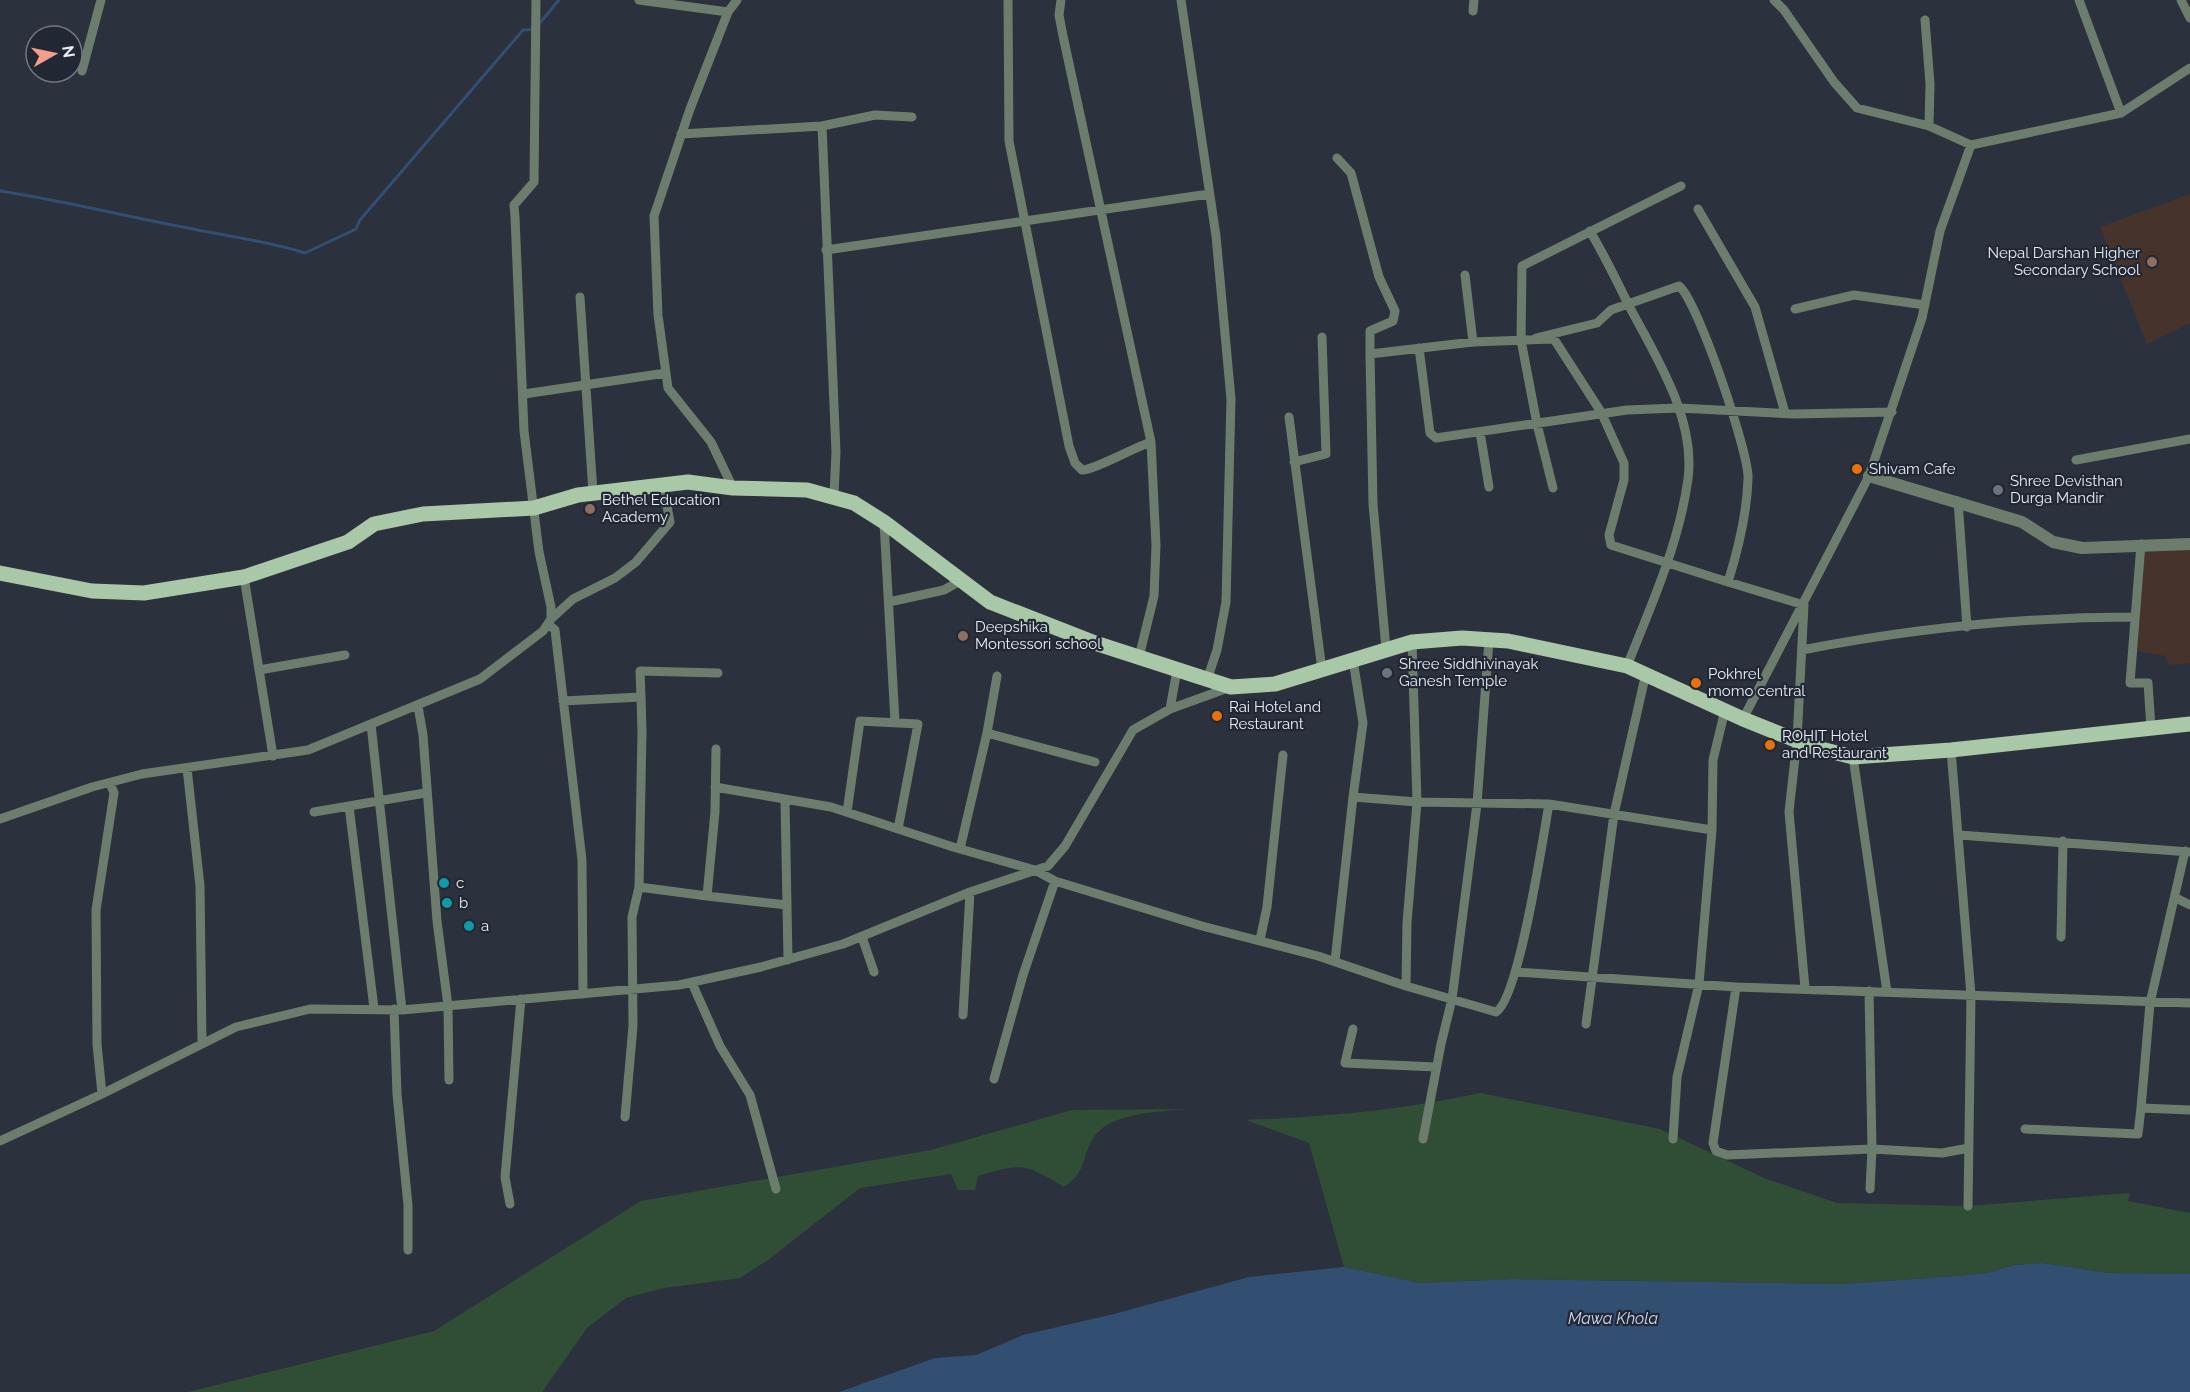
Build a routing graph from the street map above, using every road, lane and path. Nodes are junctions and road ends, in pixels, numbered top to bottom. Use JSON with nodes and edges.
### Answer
{"nodes":[{"id":1,"x":101,"y":0,"type":"edge"},
{"id":2,"x":536,"y":0,"type":"edge"},
{"id":3,"x":639,"y":0,"type":"edge"},
{"id":4,"x":737,"y":0,"type":"edge"},
{"id":5,"x":1008,"y":0,"type":"edge"},
{"id":6,"x":1061,"y":0,"type":"edge"},
{"id":7,"x":1181,"y":0,"type":"edge"},
{"id":8,"x":1474,"y":0,"type":"edge"},
{"id":9,"x":1774,"y":0,"type":"edge"},
{"id":10,"x":2079,"y":0,"type":"edge"},
{"id":11,"x":2181,"y":0,"type":"edge"},
{"id":12,"x":1473,"y":11,"type":"dead end"},
{"id":13,"x":728,"y":12,"type":"junction"},
{"id":14,"x":2190,"y":18,"type":"edge"},
{"id":15,"x":1925,"y":20,"type":"dead end"},
{"id":16,"x":84,"y":64,"type":"edge"},
{"id":17,"x":2190,"y":69,"type":"edge"},
{"id":18,"x":2121,"y":113,"type":"junction"},
{"id":19,"x":912,"y":117,"type":"dead end"},
{"id":20,"x":822,"y":126,"type":"junction"},
{"id":21,"x":1929,"y":126,"type":"junction"},
{"id":22,"x":681,"y":134,"type":"junction"},
{"id":23,"x":1971,"y":145,"type":"junction"},
{"id":24,"x":1337,"y":158,"type":"dead end"},
{"id":25,"x":1682,"y":186,"type":"dead end"},
{"id":26,"x":1209,"y":195,"type":"junction"},
{"id":27,"x":1698,"y":209,"type":"dead end"},
{"id":28,"x":1100,"y":212,"type":"junction"},
{"id":29,"x":1026,"y":222,"type":"junction"},
{"id":30,"x":1590,"y":231,"type":"junction"},
{"id":31,"x":826,"y":250,"type":"junction"},
{"id":32,"x":1465,"y":275,"type":"dead end"},
{"id":33,"x":580,"y":297,"type":"dead end"},
{"id":34,"x":1628,"y":303,"type":"junction"},
{"id":35,"x":1925,"y":305,"type":"junction"},
{"id":36,"x":1795,"y":309,"type":"dead end"},
{"id":37,"x":1322,"y":337,"type":"dead end"},
{"id":38,"x":1536,"y":338,"type":"junction"},
{"id":39,"x":1521,"y":340,"type":"junction"},
{"id":40,"x":1473,"y":342,"type":"junction"},
{"id":41,"x":1419,"y":348,"type":"junction"},
{"id":42,"x":1370,"y":354,"type":"junction"},
{"id":43,"x":666,"y":373,"type":"junction"},
{"id":44,"x":584,"y":383,"type":"junction"},
{"id":45,"x":524,"y":394,"type":"junction"},
{"id":46,"x":1679,"y":408,"type":"junction"},
{"id":47,"x":1730,"y":411,"type":"junction"},
{"id":48,"x":1601,"y":412,"type":"junction"},
{"id":49,"x":1892,"y":412,"type":"junction"},
{"id":50,"x":1785,"y":413,"type":"junction"},
{"id":51,"x":1289,"y":417,"type":"dead end"},
{"id":52,"x":1537,"y":424,"type":"junction"},
{"id":53,"x":1480,"y":432,"type":"junction"},
{"id":54,"x":2190,"y":439,"type":"edge"},
{"id":55,"x":1151,"y":442,"type":"junction"},
{"id":56,"x":2076,"y":460,"type":"dead end"},
{"id":57,"x":1294,"y":462,"type":"junction"},
{"id":58,"x":1869,"y":476,"type":"junction"},
{"id":59,"x":663,"y":485,"type":"junction"},
{"id":60,"x":1489,"y":487,"type":"dead end"},
{"id":61,"x":733,"y":488,"type":"junction"},
{"id":62,"x":1553,"y":488,"type":"dead end"},
{"id":63,"x":593,"y":493,"type":"junction"},
{"id":64,"x":834,"y":495,"type":"junction"},
{"id":65,"x":1958,"y":501,"type":"junction"},
{"id":66,"x":534,"y":508,"type":"junction"},
{"id":67,"x":884,"y":522,"type":"junction"},
{"id":68,"x":2140,"y":544,"type":"junction"},
{"id":69,"x":2190,"y":544,"type":"edge"},
{"id":70,"x":1667,"y":564,"type":"junction"},
{"id":71,"x":0,"y":573,"type":"edge"},
{"id":72,"x":244,"y":577,"type":"junction"},
{"id":73,"x":960,"y":581,"type":"junction"},
{"id":74,"x":1728,"y":582,"type":"junction"},
{"id":75,"x":889,"y":602,"type":"junction"},
{"id":76,"x":1804,"y":605,"type":"junction"},
{"id":77,"x":2134,"y":616,"type":"junction"},
{"id":78,"x":550,"y":622,"type":"junction"},
{"id":79,"x":1967,"y":627,"type":"junction"},
{"id":80,"x":1489,"y":640,"type":"junction"},
{"id":81,"x":1412,"y":642,"type":"junction"},
{"id":82,"x":1386,"y":649,"type":"junction"},
{"id":83,"x":1802,"y":650,"type":"junction"},
{"id":84,"x":345,"y":656,"type":"dead end"},
{"id":85,"x":1138,"y":657,"type":"junction"},
{"id":86,"x":1353,"y":660,"type":"junction"},
{"id":87,"x":1627,"y":666,"type":"junction"},
{"id":88,"x":259,"y":670,"type":"junction"},
{"id":89,"x":1177,"y":670,"type":"junction"},
{"id":90,"x":1322,"y":670,"type":"junction"},
{"id":91,"x":718,"y":673,"type":"dead end"},
{"id":92,"x":1646,"y":673,"type":"junction"},
{"id":93,"x":997,"y":676,"type":"dead end"},
{"id":94,"x":1207,"y":680,"type":"junction"},
{"id":95,"x":1231,"y":687,"type":"junction"},
{"id":96,"x":641,"y":697,"type":"junction"},
{"id":97,"x":563,"y":701,"type":"junction"},
{"id":98,"x":418,"y":706,"type":"junction"},
{"id":99,"x":1170,"y":709,"type":"junction"},
{"id":100,"x":1725,"y":710,"type":"junction"},
{"id":101,"x":1743,"y":719,"type":"junction"},
{"id":102,"x":895,"y":722,"type":"junction"},
{"id":103,"x":371,"y":724,"type":"junction"},
{"id":104,"x":2190,"y":724,"type":"edge"},
{"id":105,"x":2151,"y":728,"type":"junction"},
{"id":106,"x":987,"y":733,"type":"junction"},
{"id":107,"x":1797,"y":740,"type":"junction"},
{"id":108,"x":716,"y":749,"type":"dead end"},
{"id":109,"x":1951,"y":750,"type":"junction"},
{"id":110,"x":1283,"y":755,"type":"dead end"},
{"id":111,"x":273,"y":756,"type":"junction"},
{"id":112,"x":1854,"y":758,"type":"junction"},
{"id":113,"x":1095,"y":762,"type":"dead end"},
{"id":114,"x":187,"y":768,"type":"junction"},
{"id":115,"x":110,"y":783,"type":"junction"},
{"id":116,"x":715,"y":787,"type":"junction"},
{"id":117,"x":425,"y":793,"type":"junction"},
{"id":118,"x":1353,"y":797,"type":"junction"},
{"id":119,"x":785,"y":800,"type":"junction"},
{"id":120,"x":378,"y":801,"type":"junction"},
{"id":121,"x":1417,"y":802,"type":"junction"},
{"id":122,"x":1477,"y":804,"type":"junction"},
{"id":123,"x":1549,"y":804,"type":"junction"},
{"id":124,"x":349,"y":806,"type":"junction"},
{"id":125,"x":314,"y":812,"type":"dead end"},
{"id":126,"x":847,"y":812,"type":"junction"},
{"id":127,"x":1614,"y":814,"type":"junction"},
{"id":128,"x":0,"y":819,"type":"edge"},
{"id":129,"x":898,"y":829,"type":"junction"},
{"id":130,"x":1712,"y":830,"type":"junction"},
{"id":131,"x":1959,"y":835,"type":"junction"},
{"id":132,"x":2063,"y":841,"type":"junction"},
{"id":133,"x":960,"y":849,"type":"junction"},
{"id":134,"x":2188,"y":851,"type":"edge"},
{"id":135,"x":1035,"y":870,"type":"junction"},
{"id":136,"x":1055,"y":881,"type":"junction"},
{"id":137,"x":639,"y":886,"type":"junction"},
{"id":138,"x":970,"y":892,"type":"junction"},
{"id":139,"x":707,"y":896,"type":"junction"},
{"id":140,"x":2176,"y":898,"type":"junction"},
{"id":141,"x":787,"y":905,"type":"junction"},
{"id":142,"x":2190,"y":905,"type":"edge"},
{"id":143,"x":862,"y":937,"type":"junction"},
{"id":144,"x":2061,"y":937,"type":"dead end"},
{"id":145,"x":1260,"y":940,"type":"junction"},
{"id":146,"x":788,"y":960,"type":"junction"},
{"id":147,"x":1335,"y":961,"type":"junction"},
{"id":148,"x":874,"y":972,"type":"dead end"},
{"id":149,"x":1516,"y":972,"type":"junction"},
{"id":150,"x":1594,"y":975,"type":"junction"},
{"id":151,"x":692,"y":982,"type":"junction"},
{"id":152,"x":1699,"y":984,"type":"junction"},
{"id":153,"x":1406,"y":986,"type":"junction"},
{"id":154,"x":1736,"y":987,"type":"junction"},
{"id":155,"x":1805,"y":988,"type":"junction"},
{"id":156,"x":632,"y":990,"type":"junction"},
{"id":157,"x":1869,"y":991,"type":"junction"},
{"id":158,"x":1887,"y":992,"type":"junction"},
{"id":159,"x":583,"y":994,"type":"junction"},
{"id":160,"x":1971,"y":995,"type":"junction"},
{"id":161,"x":521,"y":999,"type":"junction"},
{"id":162,"x":1452,"y":999,"type":"junction"},
{"id":163,"x":2150,"y":1003,"type":"junction"},
{"id":164,"x":2190,"y":1003,"type":"edge"},
{"id":165,"x":448,"y":1006,"type":"junction"},
{"id":166,"x":374,"y":1008,"type":"junction"},
{"id":167,"x":398,"y":1010,"type":"junction"},
{"id":168,"x":963,"y":1015,"type":"dead end"},
{"id":169,"x":1586,"y":1024,"type":"dead end"},
{"id":170,"x":1353,"y":1029,"type":"dead end"},
{"id":171,"x":202,"y":1043,"type":"junction"},
{"id":172,"x":1436,"y":1066,"type":"junction"},
{"id":173,"x":994,"y":1079,"type":"dead end"},
{"id":174,"x":449,"y":1080,"type":"dead end"},
{"id":175,"x":102,"y":1094,"type":"junction"},
{"id":176,"x":2141,"y":1108,"type":"junction"},
{"id":177,"x":2190,"y":1110,"type":"edge"},
{"id":178,"x":625,"y":1117,"type":"dead end"},
{"id":179,"x":2025,"y":1129,"type":"dead end"},
{"id":180,"x":1423,"y":1138,"type":"dead end"},
{"id":181,"x":1673,"y":1139,"type":"dead end"},
{"id":182,"x":0,"y":1141,"type":"edge"},
{"id":183,"x":1969,"y":1148,"type":"junction"},
{"id":184,"x":1872,"y":1149,"type":"junction"},
{"id":185,"x":776,"y":1189,"type":"dead end"},
{"id":186,"x":1870,"y":1189,"type":"dead end"},
{"id":187,"x":510,"y":1204,"type":"dead end"},
{"id":188,"x":1968,"y":1206,"type":"dead end"},
{"id":189,"x":408,"y":1250,"type":"dead end"}],
"edges":[{"from":1,"to":16,"type":"street"},
{"from":2,"to":45,"type":"street"},
{"from":3,"to":13,"type":"street"},
{"from":4,"to":13,"type":"street"},
{"from":5,"to":29,"type":"street"},
{"from":6,"to":28,"type":"street"},
{"from":7,"to":26,"type":"street"},
{"from":8,"to":12,"type":"street"},
{"from":9,"to":21,"type":"street"},
{"from":10,"to":18,"type":"street"},
{"from":11,"to":14,"type":"street"},
{"from":13,"to":22,"type":"street"},
{"from":15,"to":21,"type":"street"},
{"from":17,"to":18,"type":"street"},
{"from":18,"to":23,"type":"street"},
{"from":19,"to":20,"type":"street"},
{"from":20,"to":22,"type":"street"},
{"from":20,"to":31,"type":"street"},
{"from":21,"to":23,"type":"street"},
{"from":22,"to":43,"type":"street"},
{"from":23,"to":35,"type":"street"},
{"from":24,"to":42,"type":"street"},
{"from":25,"to":30,"type":"street"},
{"from":26,"to":28,"type":"street"},
{"from":26,"to":94,"type":"street"},
{"from":27,"to":50,"type":"street"},
{"from":28,"to":29,"type":"street"},
{"from":28,"to":55,"type":"street"},
{"from":29,"to":31,"type":"street"},
{"from":29,"to":55,"type":"street"},
{"from":30,"to":34,"type":"street"},
{"from":30,"to":39,"type":"street"},
{"from":31,"to":64,"type":"street"},
{"from":32,"to":40,"type":"street"},
{"from":33,"to":44,"type":"street"},
{"from":34,"to":38,"type":"street"},
{"from":34,"to":46,"type":"street"},
{"from":34,"to":47,"type":"street"},
{"from":35,"to":36,"type":"street"},
{"from":35,"to":49,"type":"street"},
{"from":37,"to":57,"type":"street"},
{"from":38,"to":39,"type":"street"},
{"from":38,"to":48,"type":"street"},
{"from":39,"to":40,"type":"street"},
{"from":39,"to":52,"type":"street"},
{"from":40,"to":41,"type":"street"},
{"from":41,"to":42,"type":"street"},
{"from":41,"to":53,"type":"street"},
{"from":42,"to":82,"type":"street"},
{"from":43,"to":44,"type":"street"},
{"from":43,"to":61,"type":"street"},
{"from":44,"to":45,"type":"street"},
{"from":44,"to":63,"type":"street"},
{"from":45,"to":66,"type":"street"},
{"from":46,"to":47,"type":"street"},
{"from":46,"to":48,"type":"street"},
{"from":46,"to":70,"type":"street"},
{"from":47,"to":50,"type":"street"},
{"from":47,"to":74,"type":"street"},
{"from":48,"to":52,"type":"street"},
{"from":48,"to":70,"type":"street"},
{"from":49,"to":50,"type":"street"},
{"from":49,"to":58,"type":"street"},
{"from":51,"to":57,"type":"street"},
{"from":52,"to":53,"type":"street"},
{"from":52,"to":62,"type":"street"},
{"from":53,"to":60,"type":"street"},
{"from":54,"to":56,"type":"street"},
{"from":55,"to":85,"type":"street"},
{"from":57,"to":90,"type":"street"},
{"from":58,"to":65,"type":"street"},
{"from":58,"to":76,"type":"street"},
{"from":59,"to":61,"type":"main road"},
{"from":59,"to":63,"type":"main road"},
{"from":59,"to":78,"type":"street"},
{"from":61,"to":64,"type":"main road"},
{"from":63,"to":66,"type":"main road"},
{"from":64,"to":67,"type":"main road"},
{"from":65,"to":68,"type":"street"},
{"from":65,"to":79,"type":"street"},
{"from":66,"to":72,"type":"main road"},
{"from":66,"to":78,"type":"street"},
{"from":67,"to":73,"type":"main road"},
{"from":67,"to":75,"type":"street"},
{"from":68,"to":69,"type":"street"},
{"from":68,"to":77,"type":"street"},
{"from":70,"to":74,"type":"street"},
{"from":70,"to":87,"type":"street"},
{"from":71,"to":72,"type":"main road"},
{"from":72,"to":88,"type":"street"},
{"from":73,"to":75,"type":"street"},
{"from":73,"to":85,"type":"main road"},
{"from":74,"to":76,"type":"street"},
{"from":75,"to":102,"type":"street"},
{"from":76,"to":83,"type":"street"},
{"from":76,"to":101,"type":"street"},
{"from":77,"to":79,"type":"street"},
{"from":77,"to":105,"type":"street"},
{"from":78,"to":97,"type":"street"},
{"from":78,"to":98,"type":"street"},
{"from":79,"to":83,"type":"street"},
{"from":80,"to":81,"type":"main road"},
{"from":80,"to":87,"type":"main road"},
{"from":80,"to":122,"type":"street"},
{"from":81,"to":82,"type":"main road"},
{"from":81,"to":121,"type":"street"},
{"from":82,"to":86,"type":"main road"},
{"from":83,"to":107,"type":"street"},
{"from":84,"to":88,"type":"street"},
{"from":85,"to":89,"type":"main road"},
{"from":86,"to":90,"type":"main road"},
{"from":86,"to":118,"type":"street"},
{"from":87,"to":92,"type":"main road"},
{"from":88,"to":111,"type":"street"},
{"from":89,"to":94,"type":"main road"},
{"from":89,"to":99,"type":"street"},
{"from":90,"to":95,"type":"main road"},
{"from":91,"to":96,"type":"street"},
{"from":92,"to":100,"type":"main road"},
{"from":92,"to":127,"type":"street"},
{"from":93,"to":106,"type":"street"},
{"from":94,"to":95,"type":"main road"},
{"from":95,"to":99,"type":"street"},
{"from":96,"to":97,"type":"street"},
{"from":96,"to":137,"type":"street"},
{"from":97,"to":159,"type":"street"},
{"from":98,"to":103,"type":"street"},
{"from":98,"to":117,"type":"street"},
{"from":99,"to":135,"type":"street"},
{"from":100,"to":101,"type":"main road"},
{"from":100,"to":130,"type":"street"},
{"from":101,"to":107,"type":"main road"},
{"from":102,"to":126,"type":"street"},
{"from":102,"to":129,"type":"street"},
{"from":103,"to":111,"type":"street"},
{"from":103,"to":120,"type":"street"},
{"from":104,"to":105,"type":"main road"},
{"from":105,"to":109,"type":"main road"},
{"from":106,"to":113,"type":"street"},
{"from":106,"to":133,"type":"street"},
{"from":107,"to":112,"type":"main road"},
{"from":107,"to":155,"type":"street"},
{"from":108,"to":116,"type":"street"},
{"from":109,"to":112,"type":"main road"},
{"from":109,"to":131,"type":"street"},
{"from":110,"to":145,"type":"street"},
{"from":111,"to":114,"type":"street"},
{"from":112,"to":158,"type":"street"},
{"from":114,"to":115,"type":"street"},
{"from":114,"to":171,"type":"street"},
{"from":115,"to":128,"type":"street"},
{"from":115,"to":175,"type":"street"},
{"from":116,"to":119,"type":"street"},
{"from":116,"to":139,"type":"street"},
{"from":117,"to":120,"type":"street"},
{"from":117,"to":165,"type":"street"},
{"from":118,"to":121,"type":"street"},
{"from":118,"to":147,"type":"street"},
{"from":119,"to":126,"type":"street"},
{"from":119,"to":141,"type":"street"},
{"from":120,"to":124,"type":"street"},
{"from":120,"to":167,"type":"street"},
{"from":121,"to":122,"type":"street"},
{"from":121,"to":153,"type":"street"},
{"from":122,"to":123,"type":"street"},
{"from":122,"to":162,"type":"street"},
{"from":123,"to":127,"type":"street"},
{"from":123,"to":149,"type":"street"},
{"from":124,"to":125,"type":"street"},
{"from":124,"to":166,"type":"street"},
{"from":126,"to":129,"type":"street"},
{"from":127,"to":130,"type":"street"},
{"from":127,"to":150,"type":"street"},
{"from":129,"to":133,"type":"street"},
{"from":130,"to":152,"type":"street"},
{"from":131,"to":132,"type":"street"},
{"from":131,"to":160,"type":"street"},
{"from":132,"to":134,"type":"street"},
{"from":132,"to":144,"type":"street"},
{"from":133,"to":135,"type":"street"},
{"from":134,"to":140,"type":"street"},
{"from":135,"to":136,"type":"street"},
{"from":135,"to":138,"type":"street"},
{"from":136,"to":145,"type":"street"},
{"from":136,"to":173,"type":"street"},
{"from":137,"to":139,"type":"street"},
{"from":137,"to":156,"type":"street"},
{"from":138,"to":143,"type":"street"},
{"from":138,"to":168,"type":"street"},
{"from":139,"to":141,"type":"street"},
{"from":140,"to":142,"type":"street"},
{"from":140,"to":163,"type":"street"},
{"from":141,"to":146,"type":"street"},
{"from":143,"to":146,"type":"street"},
{"from":143,"to":148,"type":"street"},
{"from":145,"to":147,"type":"street"},
{"from":146,"to":151,"type":"street"},
{"from":147,"to":153,"type":"street"},
{"from":149,"to":150,"type":"street"},
{"from":149,"to":162,"type":"street"},
{"from":150,"to":152,"type":"street"},
{"from":150,"to":169,"type":"street"},
{"from":151,"to":156,"type":"street"},
{"from":151,"to":185,"type":"street"},
{"from":152,"to":154,"type":"street"},
{"from":152,"to":181,"type":"street"},
{"from":153,"to":162,"type":"street"},
{"from":154,"to":155,"type":"street"},
{"from":154,"to":184,"type":"street"},
{"from":155,"to":157,"type":"street"},
{"from":156,"to":159,"type":"street"},
{"from":156,"to":178,"type":"street"},
{"from":157,"to":158,"type":"street"},
{"from":157,"to":184,"type":"street"},
{"from":158,"to":160,"type":"street"},
{"from":159,"to":161,"type":"street"},
{"from":160,"to":163,"type":"street"},
{"from":160,"to":183,"type":"street"},
{"from":161,"to":165,"type":"street"},
{"from":161,"to":187,"type":"street"},
{"from":162,"to":172,"type":"street"},
{"from":163,"to":164,"type":"street"},
{"from":163,"to":176,"type":"street"},
{"from":165,"to":167,"type":"street"},
{"from":165,"to":174,"type":"street"},
{"from":166,"to":167,"type":"street"},
{"from":166,"to":171,"type":"street"},
{"from":167,"to":189,"type":"street"},
{"from":170,"to":172,"type":"street"},
{"from":171,"to":175,"type":"street"},
{"from":172,"to":180,"type":"street"},
{"from":175,"to":182,"type":"street"},
{"from":176,"to":177,"type":"street"},
{"from":176,"to":179,"type":"street"},
{"from":183,"to":184,"type":"street"},
{"from":183,"to":188,"type":"street"},
{"from":184,"to":186,"type":"street"}]}
